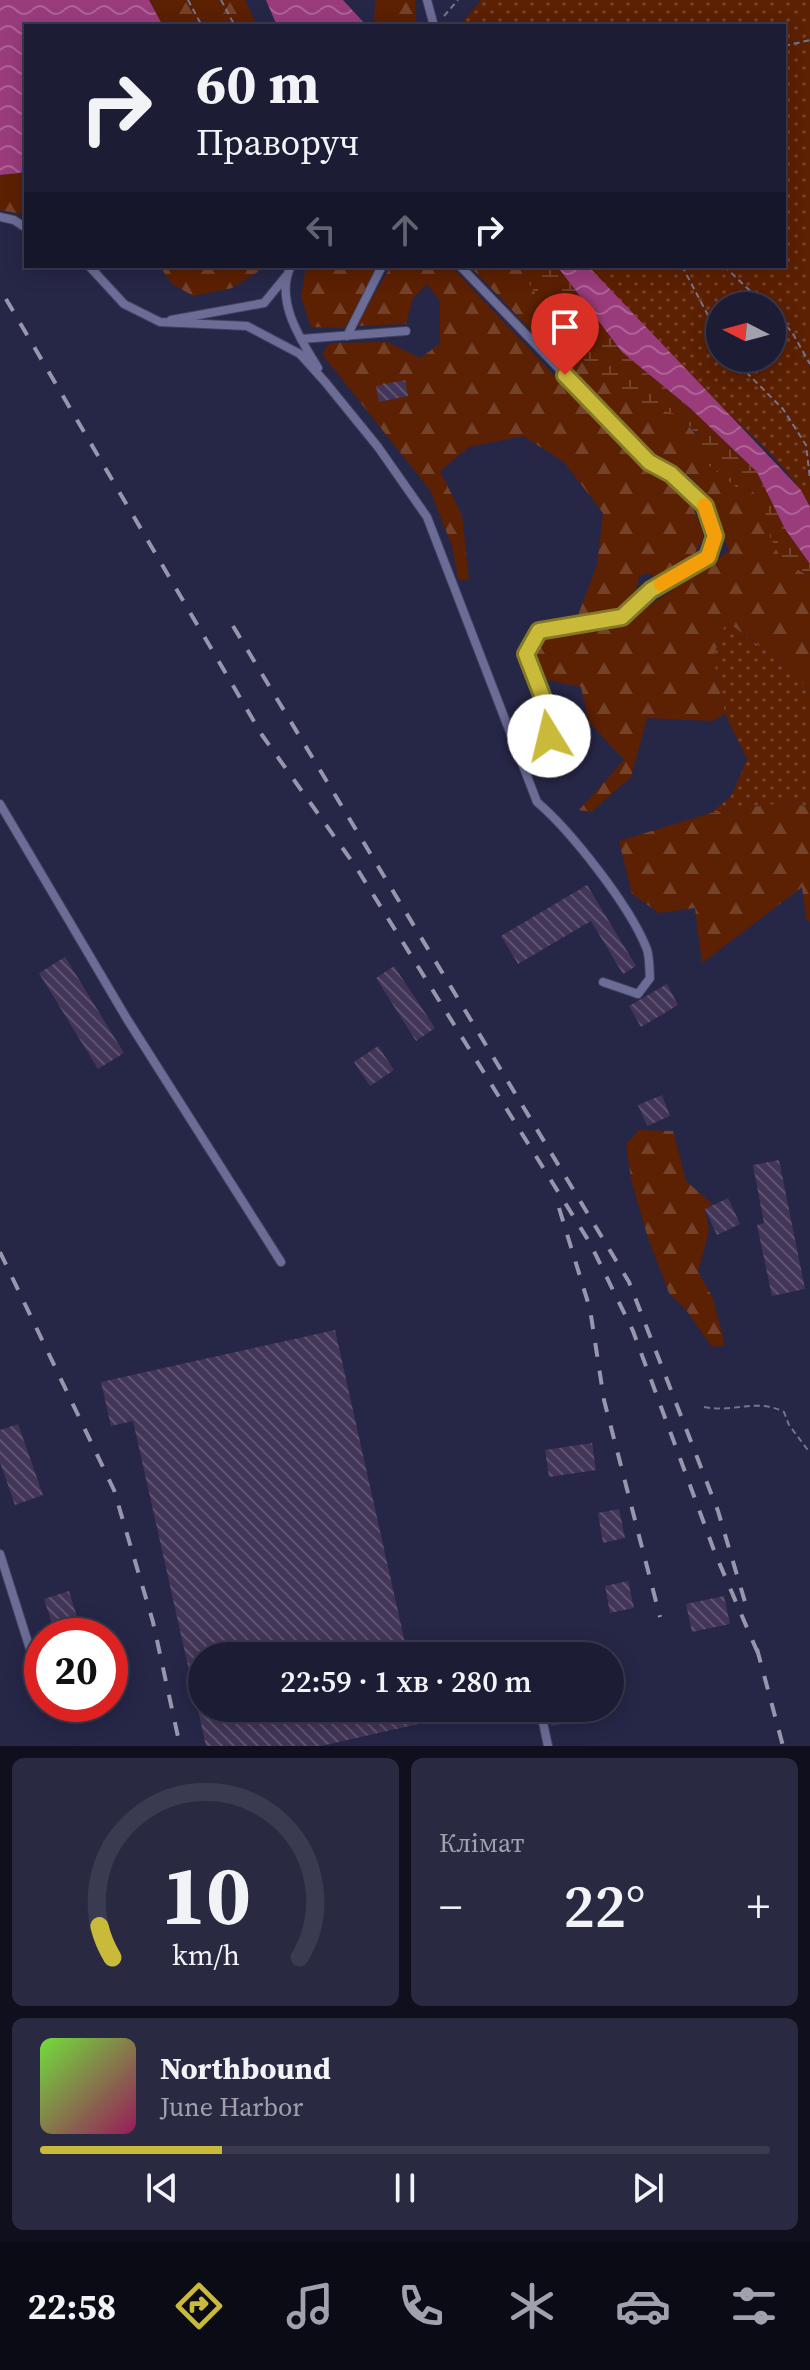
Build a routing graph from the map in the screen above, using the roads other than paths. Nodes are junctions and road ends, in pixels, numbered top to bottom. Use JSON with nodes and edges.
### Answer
{"nodes":[{"id":1,"x":427,"y":0,"type":"edge"},
{"id":2,"x":433,"y":24,"type":"edge"},
{"id":3,"x":0,"y":217,"type":"edge"},
{"id":4,"x":24,"y":227,"type":"edge"},
{"id":5,"x":91,"y":268,"type":"edge"},
{"id":6,"x":381,"y":268,"type":"edge"},
{"id":7,"x":462,"y":268,"type":"edge"},
{"id":8,"x":289,"y":270,"type":"edge"},
{"id":9,"x":160,"y":322,"type":"junction"},
{"id":10,"x":406,"y":331,"type":"dead end"},
{"id":11,"x":347,"y":336,"type":"junction"},
{"id":12,"x":301,"y":339,"type":"junction"},
{"id":13,"x":326,"y":383,"type":"junction"},
{"id":14,"x":522,"y":759,"type":"junction"},
{"id":15,"x":0,"y":804,"type":"edge"},
{"id":16,"x":603,"y":982,"type":"dead end"},
{"id":17,"x":281,"y":1262,"type":"dead end"},
{"id":18,"x":0,"y":1554,"type":"edge"},
{"id":19,"x":24,"y":1630,"type":"edge"},
{"id":20,"x":543,"y":1722,"type":"edge"},
{"id":21,"x":548,"y":1746,"type":"edge"}],
"edges":[{"from":1,"to":2,"type":"lane"},
{"from":3,"to":4,"type":"lane"},
{"from":5,"to":9,"type":"lane"},
{"from":6,"to":11,"type":"lane"},
{"from":7,"to":14,"type":"lane"},
{"from":8,"to":9,"type":"lane"},
{"from":8,"to":12,"type":"lane"},
{"from":9,"to":13,"type":"lane"},
{"from":10,"to":11,"type":"lane"},
{"from":11,"to":12,"type":"lane"},
{"from":12,"to":13,"type":"lane"},
{"from":13,"to":14,"type":"lane"},
{"from":14,"to":16,"type":"lane"},
{"from":15,"to":17,"type":"lane"},
{"from":18,"to":19,"type":"lane"},
{"from":20,"to":21,"type":"lane"}]}
